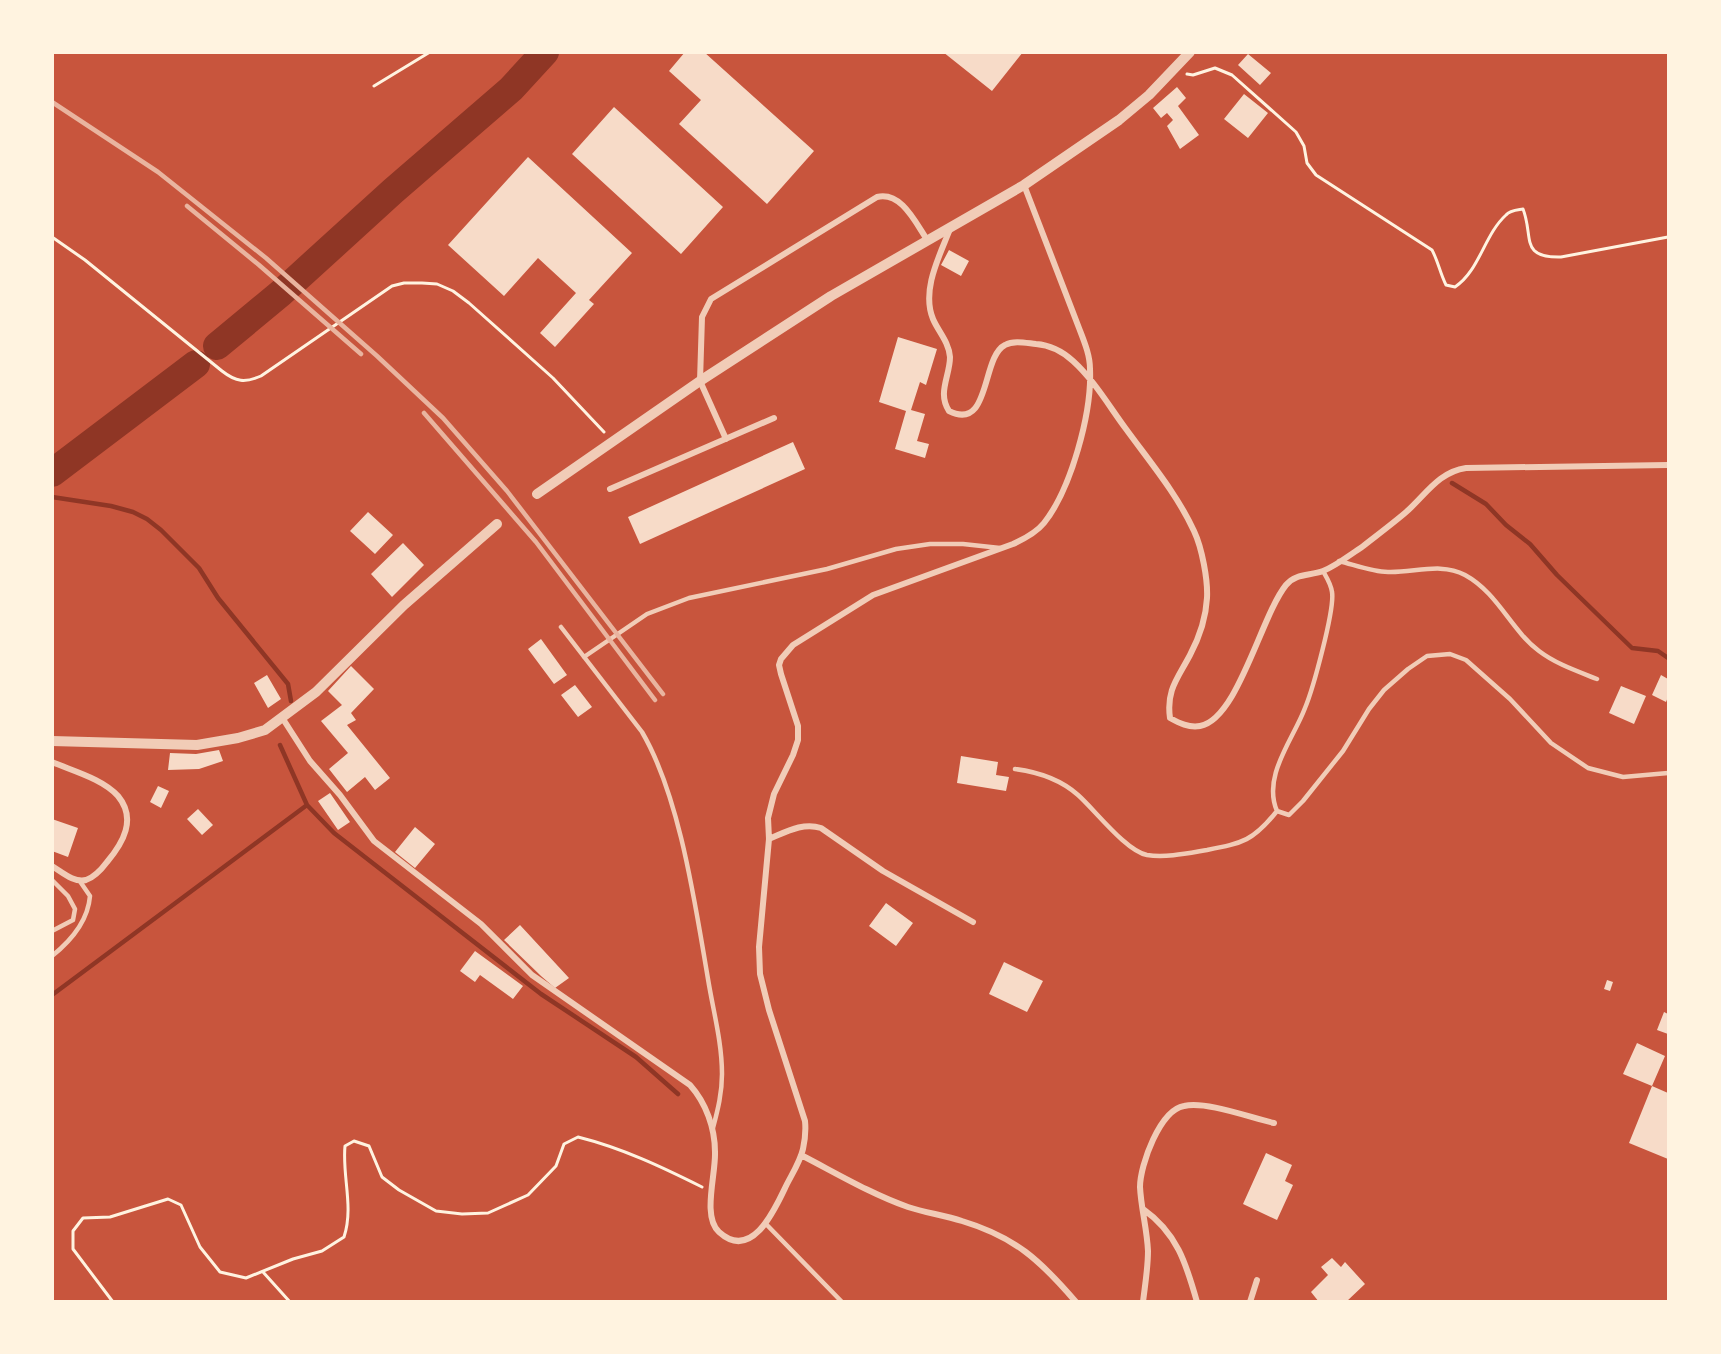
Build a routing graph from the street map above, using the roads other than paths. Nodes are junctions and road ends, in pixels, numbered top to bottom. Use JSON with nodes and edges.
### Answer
{"nodes":[{"id":1,"x":1190,"y":52,"type":"edge"},
{"id":2,"x":1023,"y":185,"type":"junction"},
{"id":3,"x":950,"y":228,"type":"junction"},
{"id":4,"x":928,"y":240,"type":"junction"},
{"id":5,"x":1090,"y":379,"type":"junction"},
{"id":6,"x":700,"y":381,"type":"junction"},
{"id":7,"x":774,"y":418,"type":"dead end"},
{"id":8,"x":726,"y":439,"type":"junction"},
{"id":9,"x":1668,"y":465,"type":"edge"},
{"id":10,"x":610,"y":489,"type":"dead end"},
{"id":11,"x":537,"y":494,"type":"dead end"},
{"id":12,"x":497,"y":524,"type":"dead end"},
{"id":13,"x":1000,"y":548,"type":"junction"},
{"id":14,"x":1339,"y":561,"type":"junction"},
{"id":15,"x":1323,"y":571,"type":"junction"},
{"id":16,"x":561,"y":627,"type":"dead end"},
{"id":17,"x":584,"y":657,"type":"junction"},
{"id":18,"x":1597,"y":679,"type":"dead end"},
{"id":19,"x":283,"y":719,"type":"junction"},
{"id":20,"x":52,"y":741,"type":"edge"},
{"id":21,"x":52,"y":762,"type":"edge"},
{"id":22,"x":1015,"y":769,"type":"dead end"},
{"id":23,"x":1668,"y":772,"type":"edge"},
{"id":24,"x":1276,"y":811,"type":"junction"},
{"id":25,"x":769,"y":839,"type":"junction"},
{"id":26,"x":52,"y":866,"type":"edge"},
{"id":27,"x":52,"y":880,"type":"edge"},
{"id":28,"x":79,"y":880,"type":"junction"},
{"id":29,"x":973,"y":922,"type":"dead end"},
{"id":30,"x":52,"y":931,"type":"edge"},
{"id":31,"x":52,"y":956,"type":"edge"},
{"id":32,"x":1274,"y":1124,"type":"dead end"},
{"id":33,"x":712,"y":1130,"type":"junction"},
{"id":34,"x":801,"y":1155,"type":"junction"},
{"id":35,"x":1143,"y":1209,"type":"junction"},
{"id":36,"x":766,"y":1224,"type":"junction"},
{"id":37,"x":1257,"y":1281,"type":"dead end"},
{"id":38,"x":842,"y":1302,"type":"edge"},
{"id":39,"x":1076,"y":1302,"type":"edge"},
{"id":40,"x":1143,"y":1302,"type":"edge"},
{"id":41,"x":1197,"y":1302,"type":"edge"},
{"id":42,"x":1250,"y":1302,"type":"edge"}],
"edges":[{"from":1,"to":2,"type":"street"},
{"from":2,"to":3,"type":"street"},
{"from":2,"to":5,"type":"street"},
{"from":3,"to":4,"type":"street"},
{"from":3,"to":5,"type":"street"},
{"from":4,"to":6,"type":"street"},
{"from":4,"to":6,"type":"street"},
{"from":5,"to":13,"type":"street"},
{"from":5,"to":15,"type":"street"},
{"from":6,"to":8,"type":"street"},
{"from":6,"to":11,"type":"street"},
{"from":7,"to":8,"type":"street"},
{"from":8,"to":10,"type":"street"},
{"from":9,"to":14,"type":"street"},
{"from":12,"to":19,"type":"street"},
{"from":13,"to":17,"type":"lane"},
{"from":13,"to":25,"type":"street"},
{"from":14,"to":15,"type":"street"},
{"from":14,"to":18,"type":"lane"},
{"from":15,"to":24,"type":"lane"},
{"from":16,"to":17,"type":"lane"},
{"from":17,"to":33,"type":"lane"},
{"from":19,"to":20,"type":"street"},
{"from":19,"to":33,"type":"street"},
{"from":21,"to":28,"type":"street"},
{"from":22,"to":24,"type":"lane"},
{"from":23,"to":24,"type":"lane"},
{"from":25,"to":29,"type":"street"},
{"from":25,"to":34,"type":"street"},
{"from":26,"to":28,"type":"street"},
{"from":27,"to":30,"type":"lane"},
{"from":28,"to":31,"type":"lane"},
{"from":32,"to":35,"type":"street"},
{"from":33,"to":36,"type":"street"},
{"from":34,"to":36,"type":"street"},
{"from":34,"to":39,"type":"street"},
{"from":35,"to":40,"type":"street"},
{"from":35,"to":41,"type":"street"},
{"from":36,"to":38,"type":"lane"},
{"from":37,"to":42,"type":"street"}]}
